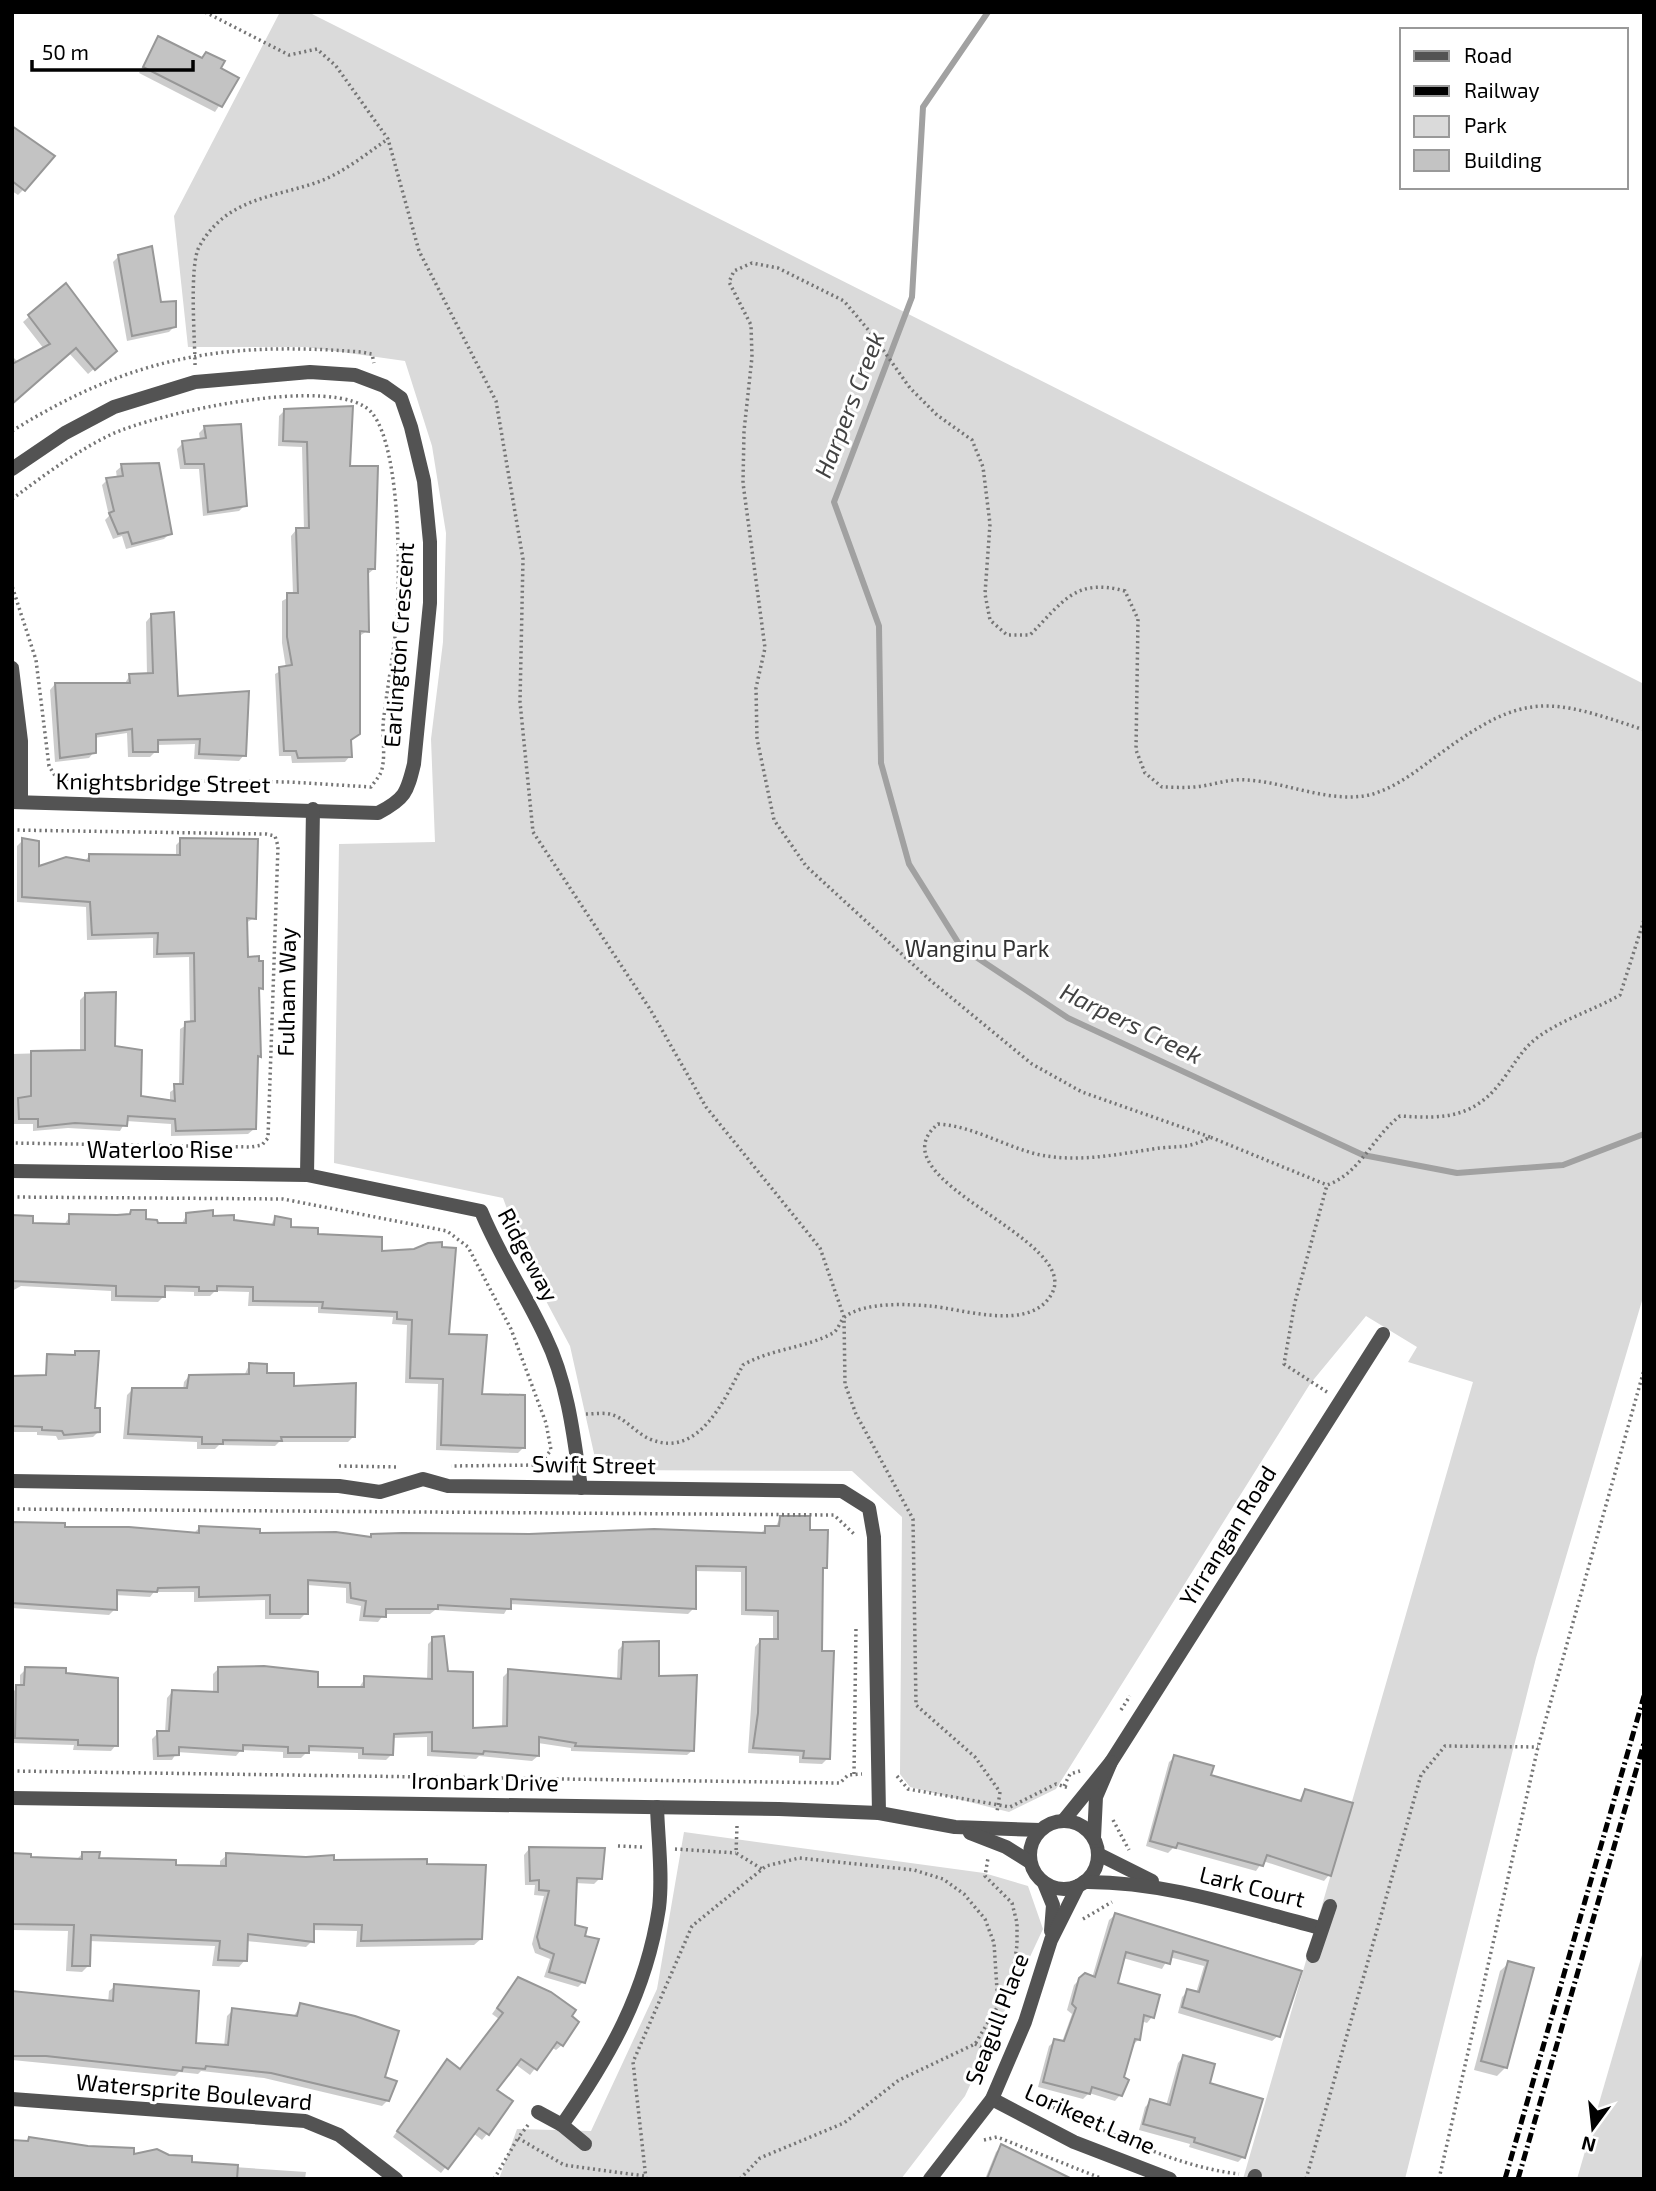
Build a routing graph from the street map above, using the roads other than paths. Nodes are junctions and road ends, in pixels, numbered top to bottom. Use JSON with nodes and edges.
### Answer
{"nodes":[{"id":1,"x":12,"y":469,"type":"edge"},
{"id":2,"x":12,"y":668,"type":"edge"},
{"id":3,"x":17,"y":802,"type":"edge"},
{"id":4,"x":313,"y":809,"type":"junction"},
{"id":5,"x":12,"y":1171,"type":"edge"},
{"id":6,"x":307,"y":1175,"type":"junction"},
{"id":7,"x":1383,"y":1334,"type":"dead end"},
{"id":8,"x":12,"y":1481,"type":"edge"},
{"id":9,"x":582,"y":1488,"type":"junction"},
{"id":10,"x":1092,"y":1796,"type":"junction"},
{"id":11,"x":12,"y":1798,"type":"edge"},
{"id":12,"x":657,"y":1807,"type":"junction"},
{"id":13,"x":879,"y":1813,"type":"junction"},
{"id":14,"x":1064,"y":1820,"type":"junction"},
{"id":15,"x":1040,"y":1830,"type":"junction"},
{"id":16,"x":993,"y":1835,"type":"junction"},
{"id":17,"x":1094,"y":1838,"type":"junction"},
{"id":18,"x":1098,"y":1854,"type":"junction"},
{"id":19,"x":1030,"y":1862,"type":"junction"},
{"id":20,"x":1130,"y":1878,"type":"junction"},
{"id":21,"x":1044,"y":1883,"type":"junction"},
{"id":22,"x":1081,"y":1884,"type":"junction"},
{"id":23,"x":1331,"y":1906,"type":"dead end"},
{"id":24,"x":1321,"y":1928,"type":"junction"},
{"id":25,"x":1051,"y":1940,"type":"junction"},
{"id":26,"x":1313,"y":1956,"type":"dead end"},
{"id":27,"x":12,"y":2099,"type":"edge"},
{"id":28,"x":992,"y":2099,"type":"junction"},
{"id":29,"x":538,"y":2112,"type":"dead end"},
{"id":30,"x":562,"y":2125,"type":"junction"},
{"id":31,"x":585,"y":2144,"type":"dead end"},
{"id":32,"x":396,"y":2179,"type":"edge"},
{"id":33,"x":930,"y":2179,"type":"edge"},
{"id":34,"x":1170,"y":2179,"type":"edge"}],
"edges":[{"from":1,"to":4,"type":"street","name":"Earlington Crescent"},
{"from":2,"to":3,"type":"street"},
{"from":3,"to":4,"type":"street","name":"Knightsbridge Street"},
{"from":4,"to":6,"type":"street","name":"Fulham Way"},
{"from":5,"to":6,"type":"street","name":"Waterloo Rise"},
{"from":6,"to":9,"type":"street","name":"Ridgeway"},
{"from":7,"to":10,"type":"street","name":"Yirrangan Road","bridge":true},
{"from":8,"to":9,"type":"street","name":"Swift Street"},
{"from":9,"to":13,"type":"street","name":"Swift Street"},
{"from":10,"to":14,"type":"street","name":"Yirrangan Road","bridge":true},
{"from":10,"to":17,"type":"street"},
{"from":11,"to":12,"type":"street","name":"Ironbark Drive"},
{"from":12,"to":13,"type":"street","name":"Ironbark Drive"},
{"from":12,"to":30,"type":"street"},
{"from":13,"to":16,"type":"street","name":"Ironbark Drive"},
{"from":14,"to":15,"type":"street"},
{"from":14,"to":17,"type":"street"},
{"from":15,"to":16,"type":"street","name":"Ironbark Drive"},
{"from":15,"to":19,"type":"street"},
{"from":16,"to":19,"type":"street","name":"Ironbark Drive"},
{"from":17,"to":18,"type":"street"},
{"from":18,"to":20,"type":"street","name":"Lark Court"},
{"from":18,"to":22,"type":"street"},
{"from":19,"to":21,"type":"street"},
{"from":20,"to":22,"type":"street","name":"Lark Court"},
{"from":20,"to":24,"type":"street","name":"Lark Court"},
{"from":21,"to":22,"type":"street"},
{"from":21,"to":25,"type":"street","name":"Seagull Place"},
{"from":22,"to":25,"type":"street","name":"Seagull Place"},
{"from":23,"to":24,"type":"street","name":"Lark Court"},
{"from":24,"to":26,"type":"street","name":"Lark Court"},
{"from":25,"to":28,"type":"street","name":"Seagull Place"},
{"from":27,"to":32,"type":"street","name":"Watersprite Boulevard"},
{"from":28,"to":33,"type":"street","name":"Seagull Place"},
{"from":28,"to":34,"type":"street","name":"Lorikeet Lane"},
{"from":29,"to":30,"type":"street"},
{"from":30,"to":31,"type":"street"}]}
